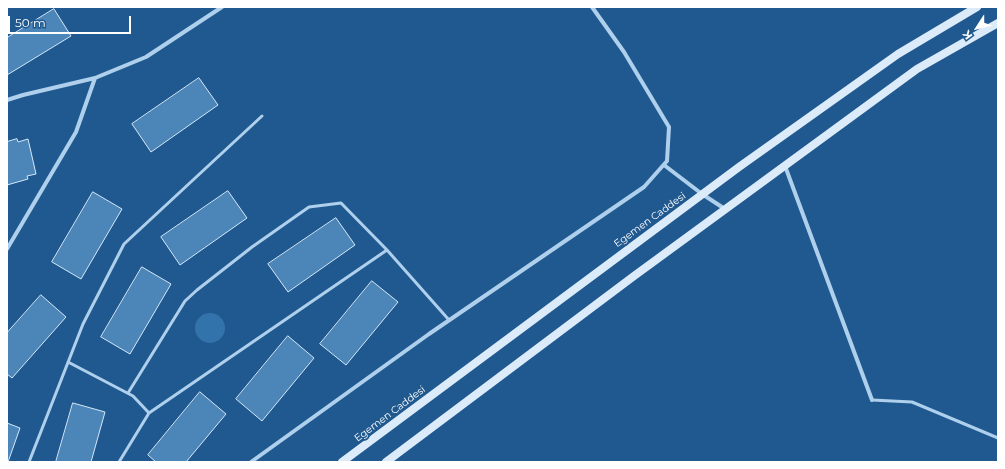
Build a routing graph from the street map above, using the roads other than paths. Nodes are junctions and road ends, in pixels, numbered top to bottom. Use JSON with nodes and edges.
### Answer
{"nodes":[{"id":1,"x":222,"y":7,"type":"edge"},
{"id":2,"x":592,"y":7,"type":"edge"},
{"id":3,"x":978,"y":7,"type":"edge"},
{"id":4,"x":998,"y":24,"type":"edge"},
{"id":5,"x":95,"y":78,"type":"junction"},
{"id":6,"x":7,"y":100,"type":"edge"},
{"id":7,"x":262,"y":116,"type":"dead end"},
{"id":8,"x":664,"y":165,"type":"junction"},
{"id":9,"x":785,"y":166,"type":"junction"},
{"id":10,"x":702,"y":194,"type":"junction"},
{"id":11,"x":726,"y":209,"type":"junction"},
{"id":12,"x":7,"y":249,"type":"edge"},
{"id":13,"x":387,"y":250,"type":"junction"},
{"id":14,"x":449,"y":320,"type":"junction"},
{"id":15,"x":68,"y":362,"type":"junction"},
{"id":16,"x":128,"y":393,"type":"junction"},
{"id":17,"x":872,"y":400,"type":"joint"},
{"id":18,"x":149,"y":413,"type":"junction"},
{"id":19,"x":998,"y":438,"type":"edge"},
{"id":20,"x":29,"y":462,"type":"edge"},
{"id":21,"x":119,"y":462,"type":"edge"},
{"id":22,"x":251,"y":462,"type":"edge"},
{"id":23,"x":342,"y":462,"type":"edge"},
{"id":24,"x":386,"y":462,"type":"edge"}],
"edges":[{"from":1,"to":5,"type":"street"},
{"from":2,"to":8,"type":"street"},
{"from":3,"to":10,"type":"main road","name":"Egemen Caddesi"},
{"from":4,"to":9,"type":"main road"},
{"from":5,"to":6,"type":"street"},
{"from":5,"to":12,"type":"street"},
{"from":7,"to":15,"type":"lane"},
{"from":8,"to":10,"type":"street"},
{"from":8,"to":14,"type":"street"},
{"from":9,"to":11,"type":"main road"},
{"from":9,"to":17,"type":"street"},
{"from":10,"to":11,"type":"street"},
{"from":10,"to":23,"type":"main road","name":"Egemen Caddesi"},
{"from":11,"to":24,"type":"main road"},
{"from":13,"to":14,"type":"lane"},
{"from":13,"to":16,"type":"lane"},
{"from":13,"to":18,"type":"lane"},
{"from":14,"to":22,"type":"street"},
{"from":15,"to":16,"type":"lane"},
{"from":15,"to":20,"type":"lane"},
{"from":16,"to":18,"type":"lane"},
{"from":17,"to":19,"type":"lane"},
{"from":18,"to":21,"type":"lane"}]}
